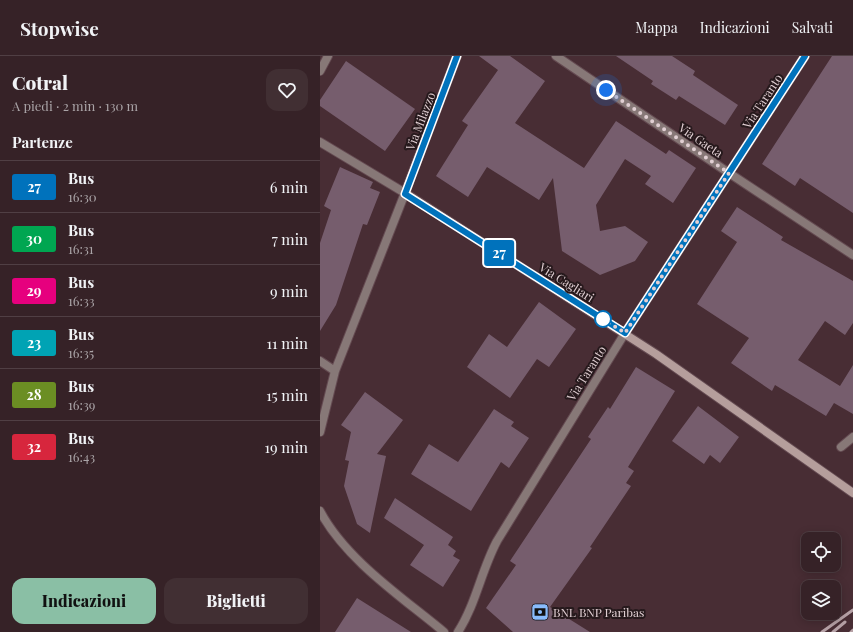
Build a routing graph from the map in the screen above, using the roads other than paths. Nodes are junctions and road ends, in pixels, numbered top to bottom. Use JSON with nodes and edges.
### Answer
{"nodes":[{"id":1,"x":328,"y":56,"type":"edge"},
{"id":2,"x":457,"y":56,"type":"edge"},
{"id":3,"x":556,"y":56,"type":"edge"},
{"id":4,"x":805,"y":56,"type":"edge"},
{"id":5,"x":320,"y":71,"type":"edge"},
{"id":6,"x":320,"y":142,"type":"edge"},
{"id":7,"x":729,"y":173,"type":"junction"},
{"id":8,"x":405,"y":194,"type":"junction"},
{"id":9,"x":853,"y":255,"type":"edge"},
{"id":10,"x":625,"y":333,"type":"junction"},
{"id":11,"x":320,"y":361,"type":"edge"},
{"id":12,"x":335,"y":371,"type":"junction"},
{"id":13,"x":320,"y":432,"type":"edge"},
{"id":14,"x":853,"y":437,"type":"edge"},
{"id":15,"x":841,"y":446,"type":"dead end"},
{"id":16,"x":853,"y":493,"type":"edge"},
{"id":17,"x":320,"y":511,"type":"edge"},
{"id":18,"x":444,"y":632,"type":"edge"},
{"id":19,"x":458,"y":632,"type":"edge"}],
"edges":[{"from":1,"to":5,"type":"street"},
{"from":2,"to":8,"type":"street","name":"Via Milazzo"},
{"from":3,"to":7,"type":"street","name":"Via Gaeta"},
{"from":4,"to":7,"type":"street","name":"Via Taranto"},
{"from":6,"to":8,"type":"street","name":"Via Cagliari"},
{"from":7,"to":9,"type":"street","name":"Via Gaeta"},
{"from":7,"to":10,"type":"street","name":"Via Taranto"},
{"from":8,"to":10,"type":"street","name":"Via Cagliari"},
{"from":8,"to":12,"type":"street"},
{"from":10,"to":16,"type":"street","name":"Via Cagliari"},
{"from":10,"to":19,"type":"street","name":"Via Taranto"},
{"from":11,"to":12,"type":"street"},
{"from":12,"to":13,"type":"street"},
{"from":14,"to":15,"type":"street"},
{"from":17,"to":18,"type":"street"}]}
